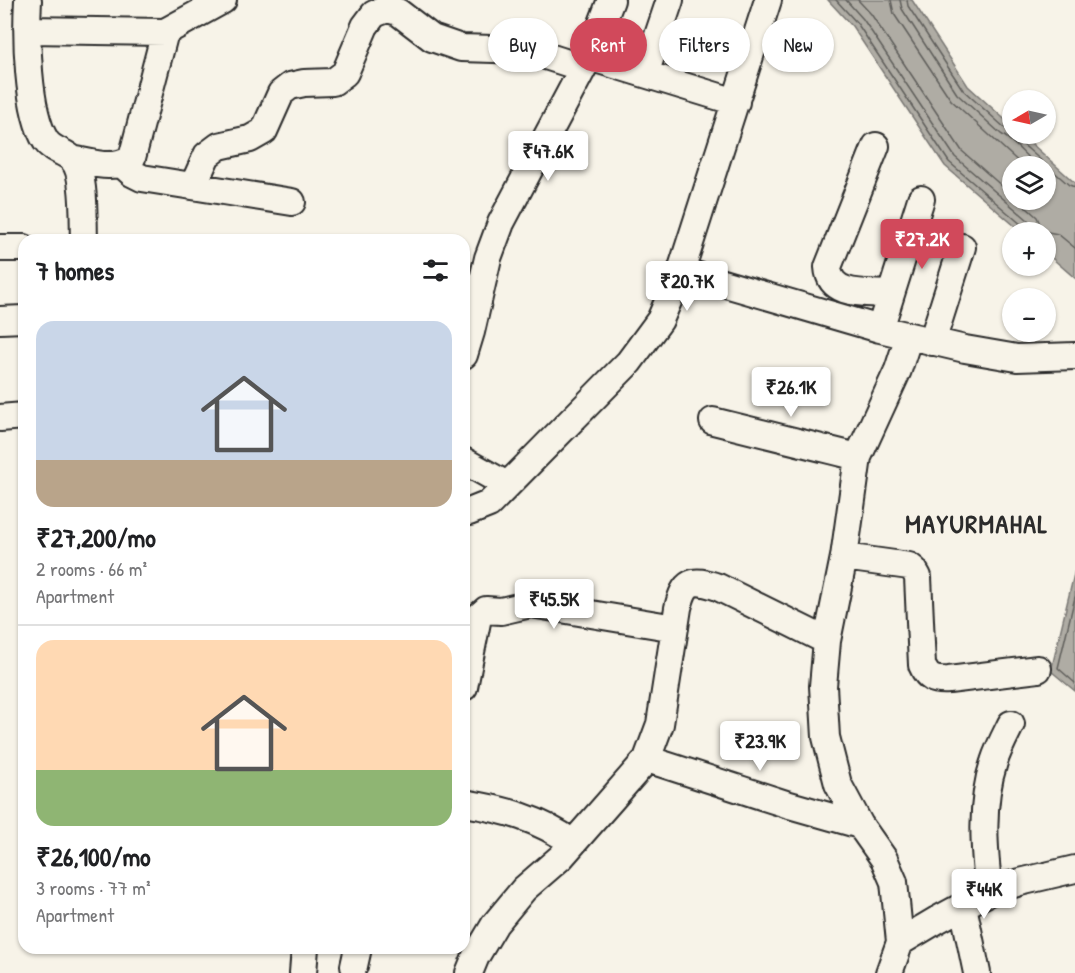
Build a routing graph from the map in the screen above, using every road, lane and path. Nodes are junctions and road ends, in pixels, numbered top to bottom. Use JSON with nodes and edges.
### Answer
{"nodes":[{"id":1,"x":28,"y":0,"type":"edge"},
{"id":2,"x":223,"y":0,"type":"edge"},
{"id":3,"x":611,"y":0,"type":"edge"},
{"id":4,"x":670,"y":0,"type":"edge"},
{"id":5,"x":768,"y":0,"type":"edge"},
{"id":6,"x":604,"y":18,"type":"edge"},
{"id":7,"x":28,"y":30,"type":"junction"},
{"id":8,"x":165,"y":32,"type":"junction"},
{"id":9,"x":570,"y":59,"type":"edge"},
{"id":10,"x":581,"y":72,"type":"edge"},
{"id":11,"x":634,"y":72,"type":"edge"},
{"id":12,"x":645,"y":74,"type":"junction"},
{"id":13,"x":736,"y":102,"type":"junction"},
{"id":14,"x":876,"y":146,"type":"dead end"},
{"id":15,"x":72,"y":159,"type":"junction"},
{"id":16,"x":123,"y":165,"type":"junction"},
{"id":17,"x":193,"y":186,"type":"junction"},
{"id":18,"x":921,"y":199,"type":"dead end"},
{"id":19,"x":292,"y":202,"type":"dead end"},
{"id":20,"x":84,"y":234,"type":"edge"},
{"id":21,"x":962,"y":247,"type":"dead end"},
{"id":22,"x":0,"y":248,"type":"edge"},
{"id":23,"x":18,"y":248,"type":"edge"},
{"id":24,"x":681,"y":271,"type":"junction"},
{"id":25,"x":891,"y":294,"type":"junction"},
{"id":26,"x":18,"y":319,"type":"edge"},
{"id":27,"x":0,"y":320,"type":"edge"},
{"id":28,"x":880,"y":329,"type":"junction"},
{"id":29,"x":470,"y":335,"type":"edge"},
{"id":30,"x":921,"y":339,"type":"junction"},
{"id":31,"x":1075,"y":356,"type":"edge"},
{"id":32,"x":18,"y":416,"type":"edge"},
{"id":33,"x":0,"y":418,"type":"edge"},
{"id":34,"x":713,"y":422,"type":"dead end"},
{"id":35,"x":858,"y":457,"type":"junction"},
{"id":36,"x":470,"y":464,"type":"edge"},
{"id":37,"x":507,"y":485,"type":"junction"},
{"id":38,"x":470,"y":512,"type":"edge"},
{"id":39,"x":843,"y":557,"type":"junction"},
{"id":40,"x":675,"y":628,"type":"junction"},
{"id":41,"x":827,"y":641,"type":"junction"},
{"id":42,"x":470,"y":653,"type":"edge"},
{"id":43,"x":1038,"y":669,"type":"dead end"},
{"id":44,"x":1011,"y":724,"type":"dead end"},
{"id":45,"x":647,"y":759,"type":"junction"},
{"id":46,"x":470,"y":804,"type":"edge"},
{"id":47,"x":861,"y":825,"type":"junction"},
{"id":48,"x":573,"y":843,"type":"junction"},
{"id":49,"x":1075,"y":869,"type":"edge"},
{"id":50,"x":989,"y":892,"type":"junction"},
{"id":51,"x":963,"y":906,"type":"junction"},
{"id":52,"x":900,"y":942,"type":"junction"},
{"id":53,"x":305,"y":954,"type":"edge"},
{"id":54,"x":303,"y":973,"type":"edge"},
{"id":55,"x":469,"y":973,"type":"edge"},
{"id":56,"x":888,"y":973,"type":"edge"},
{"id":57,"x":977,"y":973,"type":"edge"}],
"edges":[{"from":1,"to":7,"type":"street"},
{"from":2,"to":8,"type":"street"},
{"from":3,"to":6,"type":"street"},
{"from":4,"to":12,"type":"street"},
{"from":5,"to":13,"type":"street"},
{"from":7,"to":8,"type":"street"},
{"from":7,"to":15,"type":"street"},
{"from":8,"to":16,"type":"street"},
{"from":9,"to":17,"type":"street"},
{"from":10,"to":29,"type":"street"},
{"from":11,"to":12,"type":"street"},
{"from":12,"to":13,"type":"street"},
{"from":13,"to":24,"type":"street"},
{"from":14,"to":25,"type":"street"},
{"from":15,"to":16,"type":"street"},
{"from":15,"to":20,"type":"street"},
{"from":16,"to":17,"type":"street"},
{"from":17,"to":19,"type":"street"},
{"from":18,"to":25,"type":"street"},
{"from":21,"to":30,"type":"street"},
{"from":22,"to":23,"type":"street"},
{"from":24,"to":28,"type":"street"},
{"from":24,"to":37,"type":"street"},
{"from":25,"to":28,"type":"street"},
{"from":26,"to":27,"type":"street"},
{"from":28,"to":30,"type":"street"},
{"from":30,"to":31,"type":"street"},
{"from":30,"to":35,"type":"street"},
{"from":32,"to":33,"type":"street"},
{"from":34,"to":35,"type":"street"},
{"from":35,"to":39,"type":"street"},
{"from":36,"to":37,"type":"street"},
{"from":37,"to":38,"type":"street"},
{"from":39,"to":41,"type":"street"},
{"from":39,"to":43,"type":"street"},
{"from":40,"to":41,"type":"street"},
{"from":40,"to":42,"type":"street"},
{"from":40,"to":45,"type":"street"},
{"from":41,"to":47,"type":"street"},
{"from":44,"to":50,"type":"street"},
{"from":45,"to":47,"type":"street"},
{"from":45,"to":48,"type":"street"},
{"from":46,"to":48,"type":"street"},
{"from":47,"to":52,"type":"street"},
{"from":48,"to":55,"type":"street"},
{"from":49,"to":50,"type":"street"},
{"from":50,"to":51,"type":"street"},
{"from":51,"to":52,"type":"street"},
{"from":51,"to":57,"type":"street"},
{"from":52,"to":56,"type":"street"},
{"from":53,"to":54,"type":"street"}]}
